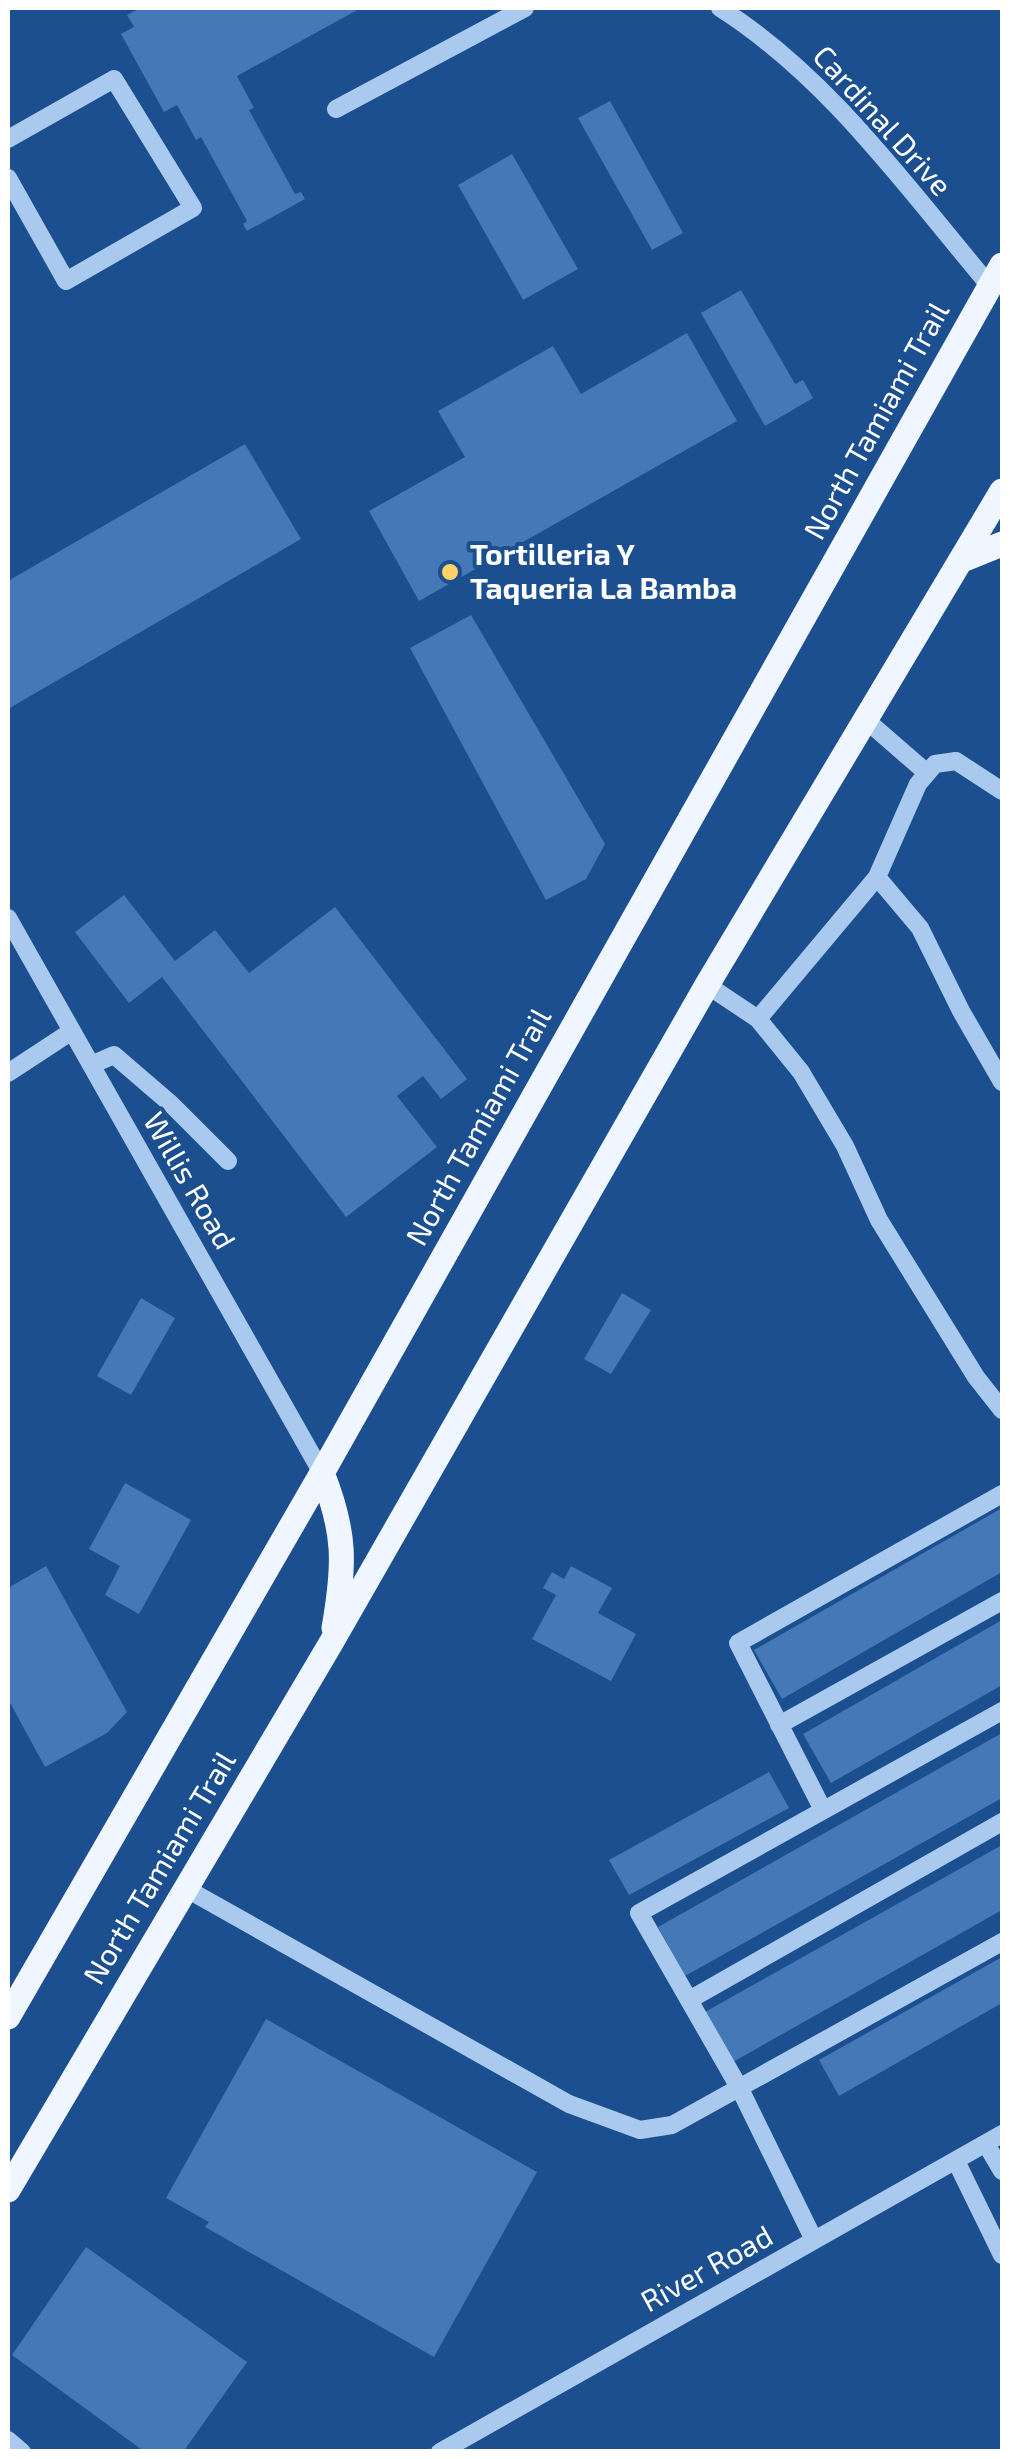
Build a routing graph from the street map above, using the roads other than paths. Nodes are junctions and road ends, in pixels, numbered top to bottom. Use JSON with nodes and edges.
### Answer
{"nodes":[{"id":1,"x":525,"y":8,"type":"edge"},
{"id":2,"x":720,"y":8,"type":"edge"},
{"id":3,"x":336,"y":108,"type":"dead end"},
{"id":4,"x":8,"y":139,"type":"edge"},
{"id":5,"x":8,"y":178,"type":"edge"},
{"id":6,"x":998,"y":285,"type":"edge"},
{"id":7,"x":1002,"y":491,"type":"edge"},
{"id":8,"x":1002,"y":544,"type":"edge"},
{"id":9,"x":960,"y":561,"type":"junction"},
{"id":10,"x":866,"y":720,"type":"junction"},
{"id":11,"x":928,"y":773,"type":"junction"},
{"id":12,"x":1000,"y":786,"type":"edge"},
{"id":13,"x":877,"y":877,"type":"junction"},
{"id":14,"x":8,"y":918,"type":"edge"},
{"id":15,"x":706,"y":986,"type":"junction"},
{"id":16,"x":758,"y":1019,"type":"junction"},
{"id":17,"x":72,"y":1031,"type":"junction"},
{"id":18,"x":91,"y":1065,"type":"junction"},
{"id":19,"x":8,"y":1073,"type":"edge"},
{"id":20,"x":1002,"y":1082,"type":"edge"},
{"id":21,"x":228,"y":1161,"type":"dead end"},
{"id":22,"x":1002,"y":1410,"type":"edge"},
{"id":23,"x":322,"y":1473,"type":"junction"},
{"id":24,"x":1002,"y":1494,"type":"edge"},
{"id":25,"x":1002,"y":1602,"type":"edge"},
{"id":26,"x":331,"y":1643,"type":"junction"},
{"id":27,"x":1002,"y":1710,"type":"edge"},
{"id":28,"x":780,"y":1725,"type":"junction"},
{"id":29,"x":823,"y":1810,"type":"junction"},
{"id":30,"x":1002,"y":1822,"type":"edge"},
{"id":31,"x":185,"y":1888,"type":"junction"},
{"id":32,"x":1002,"y":1942,"type":"edge"},
{"id":33,"x":689,"y":2000,"type":"junction"},
{"id":34,"x":8,"y":2018,"type":"edge"},
{"id":35,"x":740,"y":2089,"type":"junction"},
{"id":36,"x":994,"y":2139,"type":"edge"},
{"id":37,"x":956,"y":2160,"type":"junction"},
{"id":38,"x":1002,"y":2171,"type":"edge"},
{"id":39,"x":8,"y":2190,"type":"edge"},
{"id":40,"x":814,"y":2240,"type":"junction"},
{"id":41,"x":1002,"y":2255,"type":"edge"},
{"id":42,"x":8,"y":2440,"type":"edge"},
{"id":43,"x":22,"y":2452,"type":"edge"},
{"id":44,"x":440,"y":2452,"type":"edge"}],
"edges":[{"from":1,"to":3,"type":"street"},
{"from":2,"to":6,"type":"street","name":"Cardinal Drive"},
{"from":4,"to":5,"type":"street"},
{"from":6,"to":23,"type":"main road","name":"North Tamiami Trail"},
{"from":7,"to":9,"type":"main road","name":"North Tamiami Trail"},
{"from":8,"to":9,"type":"main road"},
{"from":9,"to":10,"type":"main road","name":"North Tamiami Trail"},
{"from":10,"to":11,"type":"street"},
{"from":10,"to":15,"type":"main road","name":"North Tamiami Trail"},
{"from":11,"to":12,"type":"street"},
{"from":11,"to":13,"type":"street"},
{"from":13,"to":16,"type":"street"},
{"from":13,"to":20,"type":"street"},
{"from":14,"to":17,"type":"street","name":"Willis Road"},
{"from":15,"to":16,"type":"street"},
{"from":15,"to":26,"type":"main road","name":"North Tamiami Trail"},
{"from":16,"to":22,"type":"street"},
{"from":17,"to":18,"type":"street","name":"Willis Road"},
{"from":17,"to":19,"type":"street"},
{"from":18,"to":21,"type":"street"},
{"from":18,"to":23,"type":"street","name":"Willis Road"},
{"from":23,"to":26,"type":"main road"},
{"from":23,"to":34,"type":"main road","name":"North Tamiami Trail"},
{"from":24,"to":28,"type":"street"},
{"from":25,"to":28,"type":"street"},
{"from":26,"to":31,"type":"main road","name":"North Tamiami Trail"},
{"from":27,"to":29,"type":"street"},
{"from":28,"to":29,"type":"street"},
{"from":29,"to":33,"type":"street"},
{"from":30,"to":33,"type":"street"},
{"from":31,"to":35,"type":"street"},
{"from":31,"to":39,"type":"main road","name":"North Tamiami Trail"},
{"from":32,"to":35,"type":"street"},
{"from":33,"to":35,"type":"street"},
{"from":35,"to":40,"type":"street"},
{"from":36,"to":37,"type":"street","name":"River Road"},
{"from":36,"to":38,"type":"street"},
{"from":37,"to":40,"type":"street","name":"River Road"},
{"from":37,"to":41,"type":"street"},
{"from":40,"to":44,"type":"street","name":"River Road"},
{"from":42,"to":43,"type":"street"}]}
